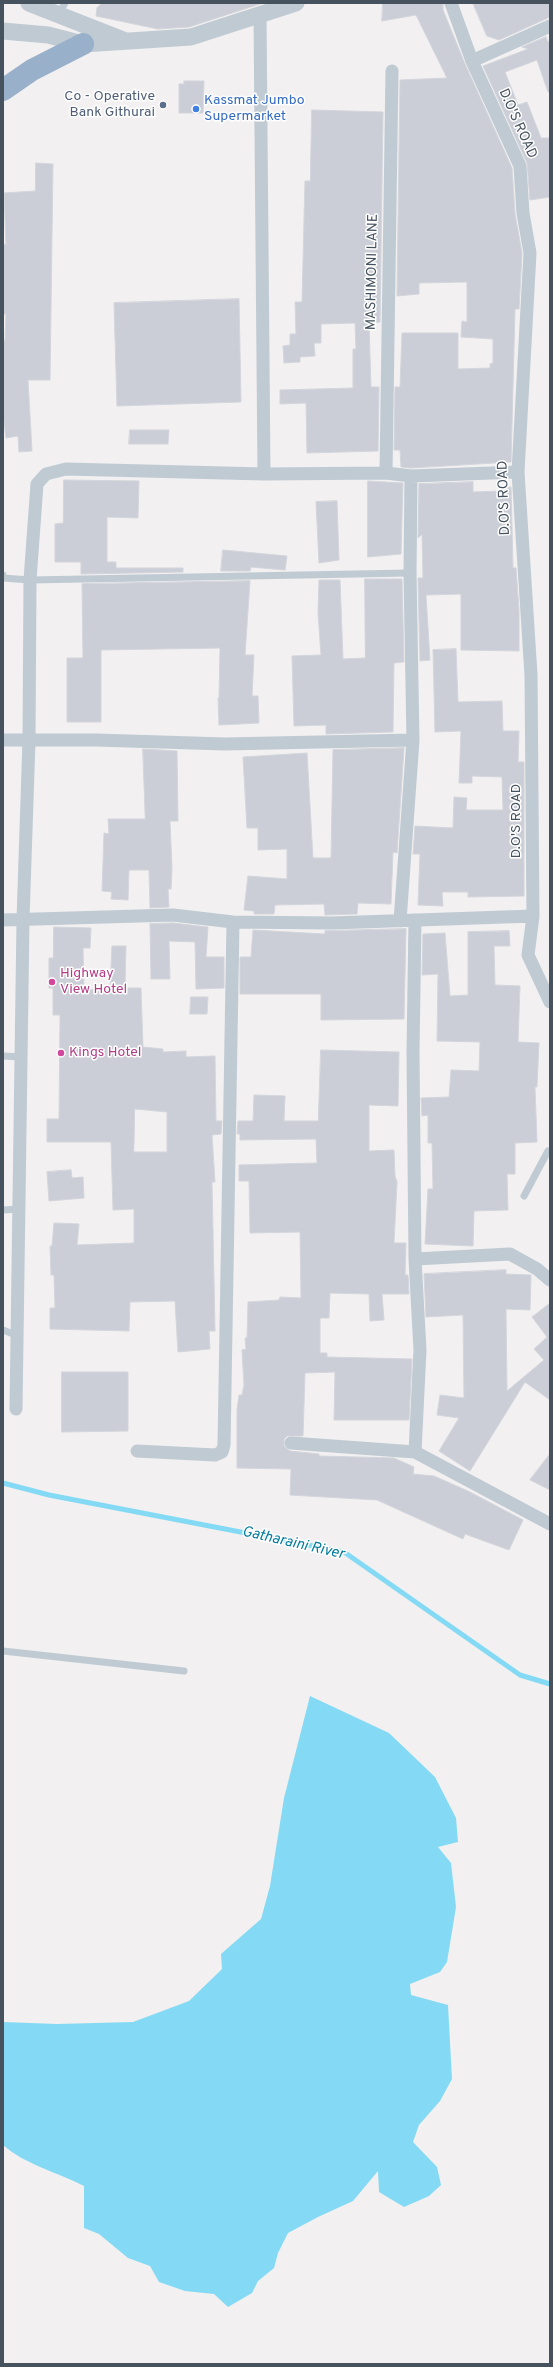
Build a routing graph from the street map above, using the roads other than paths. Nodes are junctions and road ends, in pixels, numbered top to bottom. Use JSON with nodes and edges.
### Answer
{"nodes":[{"id":1,"x":29,"y":3,"type":"edge"},
{"id":2,"x":296,"y":3,"type":"edge"},
{"id":3,"x":451,"y":3,"type":"edge"},
{"id":4,"x":61,"y":9,"type":"edge"},
{"id":5,"x":260,"y":16,"type":"junction"},
{"id":6,"x":550,"y":26,"type":"edge"},
{"id":7,"x":3,"y":31,"type":"edge"},
{"id":8,"x":129,"y":42,"type":"junction"},
{"id":9,"x":83,"y":44,"type":"junction"},
{"id":10,"x":472,"y":61,"type":"junction"},
{"id":11,"x":392,"y":71,"type":"dead end"},
{"id":12,"x":3,"y":90,"type":"edge"},
{"id":13,"x":518,"y":472,"type":"junction"},
{"id":14,"x":386,"y":473,"type":"junction"},
{"id":15,"x":264,"y":474,"type":"junction"},
{"id":16,"x":411,"y":476,"type":"junction"},
{"id":17,"x":410,"y":572,"type":"junction"},
{"id":18,"x":3,"y":575,"type":"edge"},
{"id":19,"x":3,"y":579,"type":"edge"},
{"id":20,"x":30,"y":580,"type":"junction"},
{"id":21,"x":3,"y":740,"type":"edge"},
{"id":22,"x":30,"y":740,"type":"junction"},
{"id":23,"x":413,"y":740,"type":"junction"},
{"id":24,"x":533,"y":916,"type":"junction"},
{"id":25,"x":3,"y":920,"type":"edge"},
{"id":26,"x":23,"y":920,"type":"junction"},
{"id":27,"x":415,"y":920,"type":"junction"},
{"id":28,"x":400,"y":921,"type":"junction"},
{"id":29,"x":233,"y":922,"type":"junction"},
{"id":30,"x":550,"y":1002,"type":"edge"},
{"id":31,"x":3,"y":1056,"type":"edge"},
{"id":32,"x":22,"y":1057,"type":"junction"},
{"id":33,"x":549,"y":1149,"type":"edge"},
{"id":34,"x":524,"y":1196,"type":"dead end"},
{"id":35,"x":3,"y":1210,"type":"edge"},
{"id":36,"x":20,"y":1210,"type":"junction"},
{"id":37,"x":415,"y":1259,"type":"junction"},
{"id":38,"x":550,"y":1280,"type":"edge"},
{"id":39,"x":3,"y":1330,"type":"edge"},
{"id":40,"x":18,"y":1336,"type":"junction"},
{"id":41,"x":16,"y":1409,"type":"dead end"},
{"id":42,"x":292,"y":1443,"type":"dead end"},
{"id":43,"x":137,"y":1451,"type":"dead end"},
{"id":44,"x":415,"y":1452,"type":"junction"},
{"id":45,"x":550,"y":1524,"type":"edge"},
{"id":46,"x":3,"y":1651,"type":"edge"},
{"id":47,"x":184,"y":1671,"type":"dead end"}],
"edges":[{"from":1,"to":4,"type":"street"},
{"from":2,"to":5,"type":"street"},
{"from":3,"to":10,"type":"street","name":"D.O'S ROAD"},
{"from":4,"to":8,"type":"street"},
{"from":5,"to":8,"type":"street"},
{"from":5,"to":15,"type":"street"},
{"from":6,"to":10,"type":"street"},
{"from":7,"to":9,"type":"street"},
{"from":8,"to":9,"type":"street"},
{"from":9,"to":12,"type":"highway"},
{"from":10,"to":13,"type":"street","name":"D.O'S ROAD"},
{"from":11,"to":14,"type":"street","name":"MASHIMONI LANE"},
{"from":13,"to":16,"type":"street"},
{"from":13,"to":24,"type":"street","name":"D.O'S ROAD"},
{"from":14,"to":15,"type":"street"},
{"from":14,"to":16,"type":"street"},
{"from":15,"to":20,"type":"street"},
{"from":16,"to":17,"type":"street"},
{"from":17,"to":20,"type":"lane"},
{"from":17,"to":23,"type":"street"},
{"from":18,"to":19,"type":"lane"},
{"from":19,"to":20,"type":"lane"},
{"from":20,"to":22,"type":"street"},
{"from":21,"to":22,"type":"street"},
{"from":22,"to":23,"type":"street"},
{"from":22,"to":26,"type":"street"},
{"from":23,"to":28,"type":"street"},
{"from":24,"to":27,"type":"street"},
{"from":24,"to":30,"type":"street","name":"D.O'S ROAD"},
{"from":25,"to":26,"type":"street"},
{"from":26,"to":29,"type":"street"},
{"from":26,"to":32,"type":"street"},
{"from":27,"to":28,"type":"street"},
{"from":27,"to":37,"type":"street"},
{"from":28,"to":29,"type":"street"},
{"from":29,"to":43,"type":"street"},
{"from":31,"to":32,"type":"lane"},
{"from":32,"to":36,"type":"street"},
{"from":33,"to":34,"type":"lane"},
{"from":35,"to":36,"type":"lane"},
{"from":36,"to":40,"type":"street"},
{"from":37,"to":38,"type":"street"},
{"from":37,"to":44,"type":"street"},
{"from":39,"to":40,"type":"lane"},
{"from":40,"to":41,"type":"street"},
{"from":42,"to":44,"type":"street"},
{"from":44,"to":45,"type":"street"},
{"from":46,"to":47,"type":"lane"}]}
